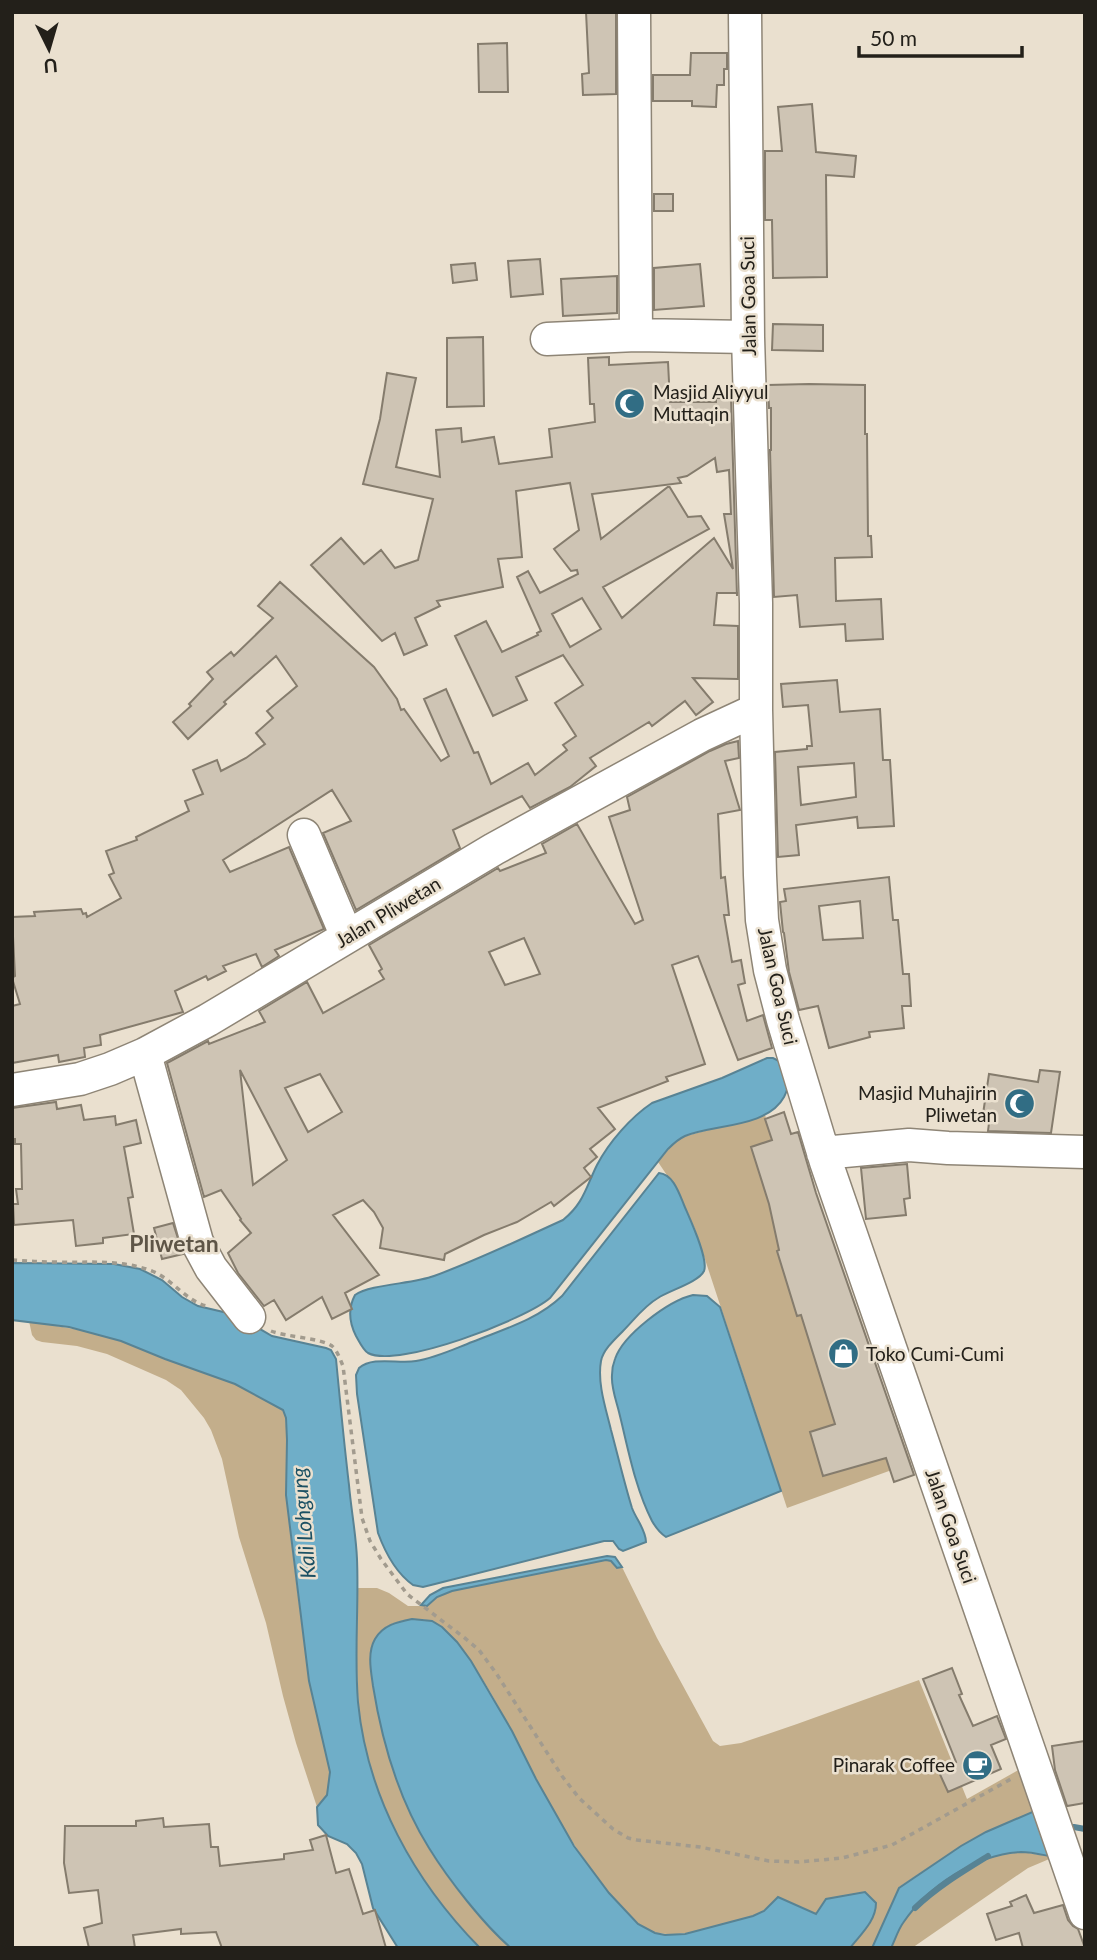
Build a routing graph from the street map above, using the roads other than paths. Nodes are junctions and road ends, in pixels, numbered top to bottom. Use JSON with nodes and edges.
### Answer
{"nodes":[{"id":1,"x":634,"y":12,"type":"edge"},
{"id":2,"x":745,"y":12,"type":"edge"},
{"id":3,"x":636,"y":335,"type":"junction"},
{"id":4,"x":748,"y":337,"type":"junction"},
{"id":5,"x":547,"y":339,"type":"dead end"},
{"id":6,"x":755,"y":710,"type":"junction"},
{"id":7,"x":304,"y":835,"type":"dead end"},
{"id":8,"x":347,"y":937,"type":"junction"},
{"id":9,"x":145,"y":1054,"type":"junction"},
{"id":10,"x":12,"y":1090,"type":"edge"},
{"id":11,"x":1085,"y":1152,"type":"edge"},
{"id":12,"x":823,"y":1153,"type":"junction"},
{"id":13,"x":249,"y":1317,"type":"road end"},
{"id":14,"x":1085,"y":1913,"type":"edge"}],
"edges":[{"from":1,"to":3,"type":"street"},
{"from":2,"to":4,"type":"street","name":"Jalan Goa Suci"},
{"from":3,"to":4,"type":"street"},
{"from":3,"to":5,"type":"street"},
{"from":4,"to":6,"type":"street","name":"Jalan Goa Suci"},
{"from":6,"to":8,"type":"street","name":"Jalan Pliwetan"},
{"from":6,"to":12,"type":"street","name":"Jalan Goa Suci"},
{"from":7,"to":8,"type":"street"},
{"from":8,"to":9,"type":"street","name":"Jalan Pliwetan"},
{"from":9,"to":10,"type":"street","name":"Jalan Pliwetan"},
{"from":9,"to":13,"type":"street"},
{"from":11,"to":12,"type":"street"},
{"from":12,"to":14,"type":"street","name":"Jalan Goa Suci"}]}
